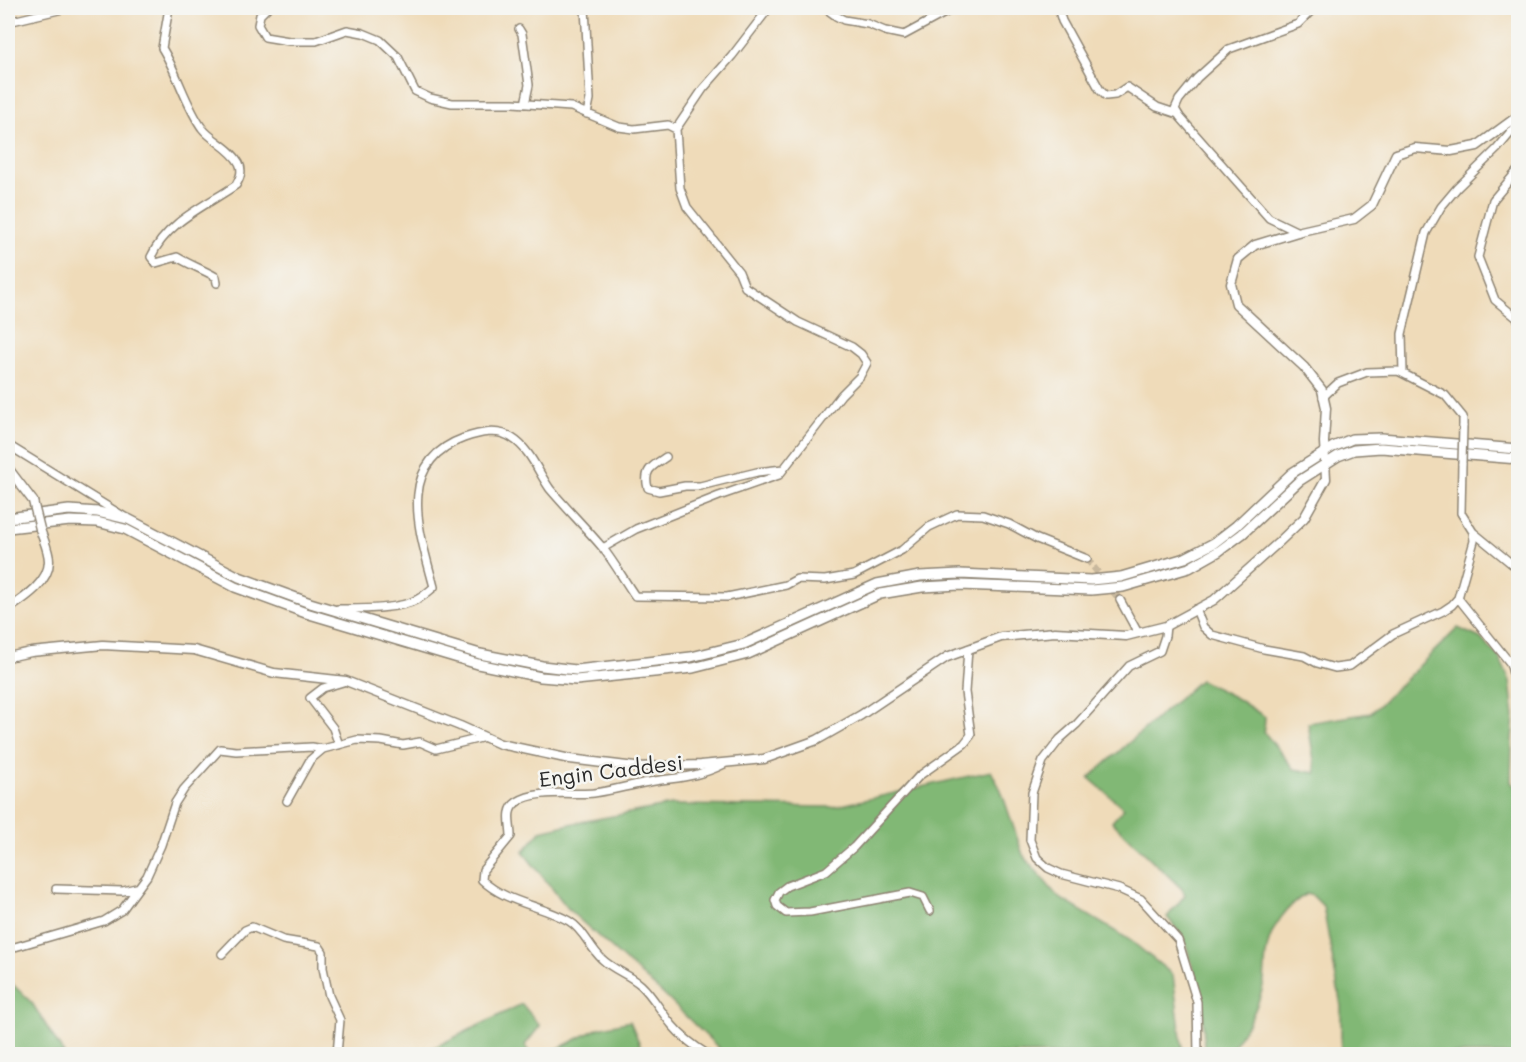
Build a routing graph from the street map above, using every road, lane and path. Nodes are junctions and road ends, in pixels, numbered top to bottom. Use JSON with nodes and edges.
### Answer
{"nodes":[{"id":1,"x":67,"y":8,"type":"edge"},
{"id":2,"x":170,"y":8,"type":"edge"},
{"id":3,"x":267,"y":8,"type":"edge"},
{"id":4,"x":585,"y":8,"type":"edge"},
{"id":5,"x":768,"y":8,"type":"edge"},
{"id":6,"x":825,"y":8,"type":"edge"},
{"id":7,"x":954,"y":8,"type":"edge"},
{"id":8,"x":1058,"y":8,"type":"edge"},
{"id":9,"x":1314,"y":8,"type":"edge"},
{"id":10,"x":8,"y":22,"type":"edge"},
{"id":11,"x":519,"y":29,"type":"dead end"},
{"id":12,"x":525,"y":104,"type":"junction"},
{"id":13,"x":586,"y":114,"type":"junction"},
{"id":14,"x":1178,"y":114,"type":"junction"},
{"id":15,"x":1518,"y":116,"type":"edge"},
{"id":16,"x":1518,"y":124,"type":"edge"},
{"id":17,"x":676,"y":129,"type":"junction"},
{"id":18,"x":1518,"y":171,"type":"edge"},
{"id":19,"x":1298,"y":232,"type":"junction"},
{"id":20,"x":217,"y":283,"type":"dead end"},
{"id":21,"x":1518,"y":319,"type":"edge"},
{"id":22,"x":1403,"y":373,"type":"junction"},
{"id":23,"x":1323,"y":397,"type":"junction"},
{"id":24,"x":8,"y":445,"type":"edge"},
{"id":25,"x":1518,"y":449,"type":"edge"},
{"id":26,"x":1325,"y":453,"type":"junction"},
{"id":27,"x":666,"y":457,"type":"dead end"},
{"id":28,"x":1518,"y":459,"type":"edge"},
{"id":29,"x":1325,"y":464,"type":"junction"},
{"id":30,"x":8,"y":468,"type":"edge"},
{"id":31,"x":783,"y":469,"type":"junction"},
{"id":32,"x":8,"y":518,"type":"edge"},
{"id":33,"x":130,"y":520,"type":"junction"},
{"id":34,"x":8,"y":528,"type":"edge"},
{"id":35,"x":1473,"y":532,"type":"junction"},
{"id":36,"x":603,"y":548,"type":"junction"},
{"id":37,"x":1087,"y":560,"type":"tunnel mouth"},
{"id":38,"x":1518,"y":569,"type":"edge"},
{"id":39,"x":1458,"y":598,"type":"junction"},
{"id":40,"x":1119,"y":600,"type":"tunnel mouth"},
{"id":41,"x":8,"y":609,"type":"edge"},
{"id":42,"x":330,"y":609,"type":"junction"},
{"id":43,"x":1197,"y":609,"type":"junction"},
{"id":44,"x":1166,"y":626,"type":"junction"},
{"id":45,"x":1138,"y":633,"type":"junction"},
{"id":46,"x":968,"y":649,"type":"junction"},
{"id":47,"x":8,"y":657,"type":"edge"},
{"id":48,"x":346,"y":681,"type":"junction"},
{"id":49,"x":1518,"y":691,"type":"edge"},
{"id":50,"x":485,"y":737,"type":"junction"},
{"id":51,"x":339,"y":745,"type":"junction"},
{"id":52,"x":323,"y":749,"type":"junction"},
{"id":53,"x":729,"y":762,"type":"junction"},
{"id":54,"x":287,"y":801,"type":"dead end"},
{"id":55,"x":136,"y":888,"type":"junction"},
{"id":56,"x":56,"y":889,"type":"dead end"},
{"id":57,"x":930,"y":911,"type":"dead end"},
{"id":58,"x":8,"y":949,"type":"edge"},
{"id":59,"x":222,"y":954,"type":"dead end"},
{"id":60,"x":338,"y":1054,"type":"edge"},
{"id":61,"x":707,"y":1054,"type":"edge"},
{"id":62,"x":1198,"y":1054,"type":"edge"}],
"edges":[{"from":1,"to":10,"type":"street"},
{"from":2,"to":20,"type":"street"},
{"from":3,"to":12,"type":"street"},
{"from":4,"to":13,"type":"street"},
{"from":5,"to":17,"type":"street"},
{"from":6,"to":7,"type":"street"},
{"from":8,"to":14,"type":"street"},
{"from":9,"to":14,"type":"street"},
{"from":11,"to":12,"type":"street"},
{"from":12,"to":13,"type":"street"},
{"from":13,"to":17,"type":"street"},
{"from":14,"to":19,"type":"street"},
{"from":15,"to":19,"type":"street"},
{"from":16,"to":22,"type":"street"},
{"from":17,"to":31,"type":"street"},
{"from":18,"to":21,"type":"street"},
{"from":19,"to":23,"type":"street"},
{"from":22,"to":23,"type":"street"},
{"from":22,"to":35,"type":"street","bridge":true},
{"from":23,"to":26,"type":"street"},
{"from":24,"to":33,"type":"street"},
{"from":25,"to":26,"type":"main road"},
{"from":26,"to":29,"type":"street"},
{"from":26,"to":42,"type":"main road"},
{"from":27,"to":31,"type":"street"},
{"from":28,"to":29,"type":"main road"},
{"from":29,"to":34,"type":"main road"},
{"from":29,"to":43,"type":"street"},
{"from":30,"to":41,"type":"street","bridge":true},
{"from":31,"to":36,"type":"street"},
{"from":32,"to":33,"type":"main road"},
{"from":33,"to":42,"type":"main road"},
{"from":35,"to":38,"type":"street"},
{"from":35,"to":39,"type":"street"},
{"from":36,"to":37,"type":"street"},
{"from":36,"to":42,"type":"street"},
{"from":39,"to":43,"type":"street"},
{"from":39,"to":49,"type":"street"},
{"from":40,"to":45,"type":"street"},
{"from":43,"to":44,"type":"street"},
{"from":44,"to":45,"type":"street"},
{"from":44,"to":62,"type":"street"},
{"from":45,"to":46,"type":"street"},
{"from":46,"to":53,"type":"street"},
{"from":46,"to":57,"type":"street"},
{"from":47,"to":48,"type":"street"},
{"from":48,"to":50,"type":"street"},
{"from":48,"to":51,"type":"street"},
{"from":50,"to":51,"type":"street"},
{"from":50,"to":53,"type":"street"},
{"from":51,"to":52,"type":"street"},
{"from":52,"to":54,"type":"street"},
{"from":52,"to":55,"type":"street"},
{"from":53,"to":61,"type":"street","name":"Engin Caddesi"},
{"from":55,"to":56,"type":"street"},
{"from":55,"to":58,"type":"street"},
{"from":59,"to":60,"type":"street"}]}
